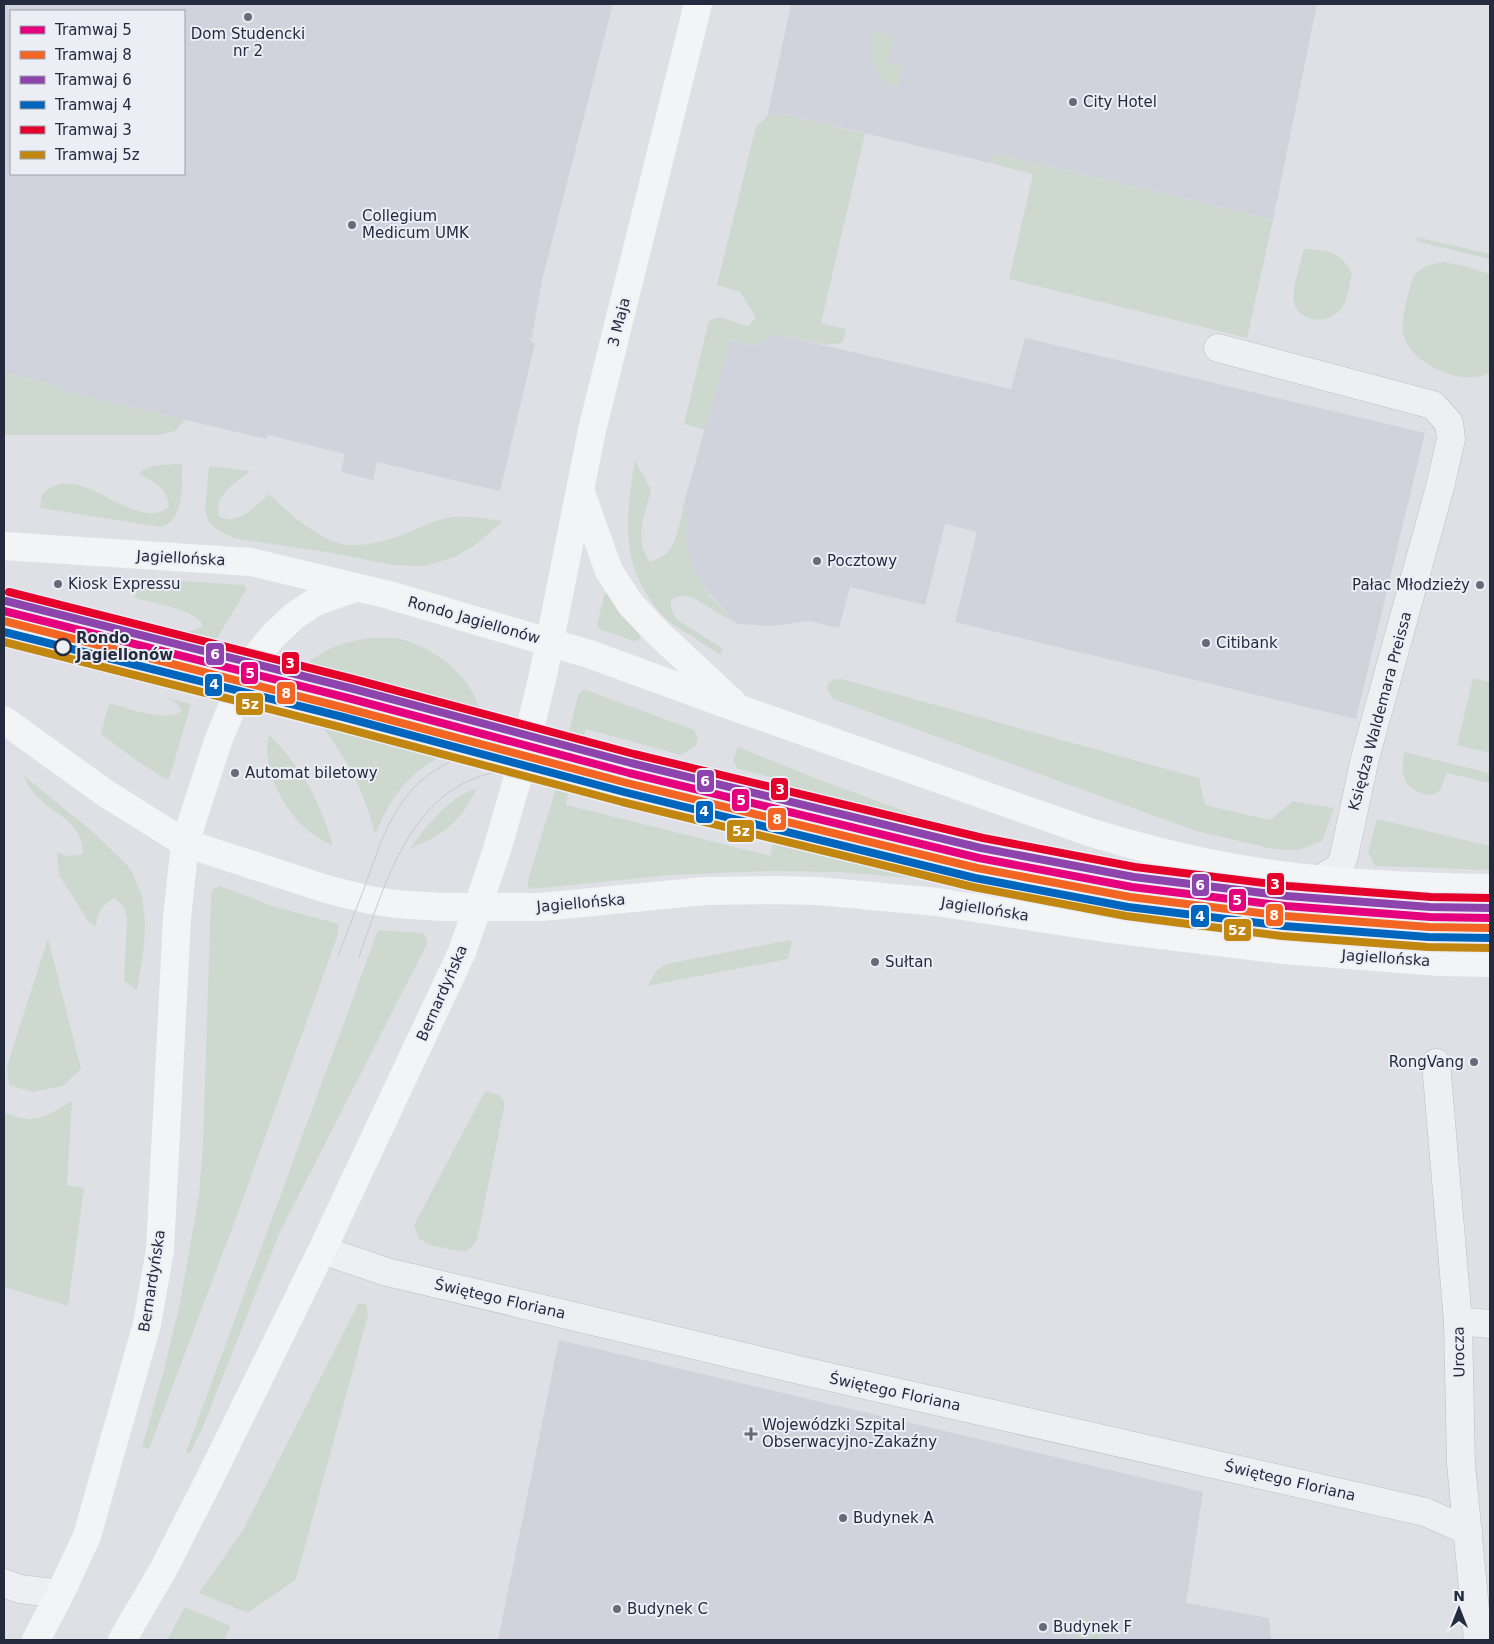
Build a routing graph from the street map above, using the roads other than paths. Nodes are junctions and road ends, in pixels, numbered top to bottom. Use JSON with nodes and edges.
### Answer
{"nodes":[{"id":1,"x":698,"y":4,"type":"edge"},
{"id":2,"x":1218,"y":348,"type":"dead end"},
{"id":3,"x":581,"y":493,"type":"junction"},
{"id":4,"x":4,"y":546,"type":"edge"},
{"id":5,"x":356,"y":588,"type":"junction"},
{"id":6,"x":549,"y":642,"type":"junction"},
{"id":7,"x":740,"y":709,"type":"junction"},
{"id":8,"x":4,"y":720,"type":"edge"},
{"id":9,"x":185,"y":843,"type":"junction"},
{"id":10,"x":1320,"y":878,"type":"junction"},
{"id":11,"x":1490,"y":888,"type":"edge"},
{"id":12,"x":478,"y":908,"type":"junction"},
{"id":13,"x":1490,"y":963,"type":"edge"},
{"id":14,"x":1436,"y":1063,"type":"dead end"},
{"id":15,"x":322,"y":1250,"type":"junction"},
{"id":16,"x":1458,"y":1321,"type":"junction"},
{"id":17,"x":1490,"y":1324,"type":"edge"},
{"id":18,"x":1468,"y":1530,"type":"junction"},
{"id":19,"x":4,"y":1584,"type":"edge"},
{"id":20,"x":60,"y":1594,"type":"junction"},
{"id":21,"x":36,"y":1640,"type":"edge"},
{"id":22,"x":122,"y":1640,"type":"edge"},
{"id":23,"x":1478,"y":1640,"type":"edge"}],
"edges":[{"from":1,"to":3,"type":"main road","name":"3 Maja"},
{"from":2,"to":10,"type":"street","name":"Księdza Waldemara Preissa"},
{"from":3,"to":6,"type":"main road","name":"3 Maja"},
{"from":3,"to":7,"type":"main road"},
{"from":4,"to":5,"type":"main road","name":"Jagiellońska"},
{"from":5,"to":6,"type":"main road","name":"Rondo Jagiellonów"},
{"from":5,"to":9,"type":"main road"},
{"from":6,"to":7,"type":"main road"},
{"from":6,"to":12,"type":"main road","name":"Rondo Jagiellonów"},
{"from":7,"to":10,"type":"main road"},
{"from":8,"to":9,"type":"main road"},
{"from":9,"to":12,"type":"main road"},
{"from":9,"to":20,"type":"main road","name":"Bernardyńska"},
{"from":10,"to":11,"type":"main road"},
{"from":12,"to":13,"type":"main road","name":"Jagiellońska"},
{"from":12,"to":15,"type":"main road","name":"Bernardyńska"},
{"from":14,"to":16,"type":"street","name":"Urocza"},
{"from":15,"to":18,"type":"street","name":"Świętego Floriana"},
{"from":15,"to":22,"type":"main road","name":"Bernardyńska"},
{"from":16,"to":17,"type":"street"},
{"from":16,"to":18,"type":"street","name":"Urocza"},
{"from":18,"to":23,"type":"street","name":"Urocza"},
{"from":19,"to":20,"type":"street"},
{"from":20,"to":21,"type":"main road","name":"Bernardyńska"}]}
